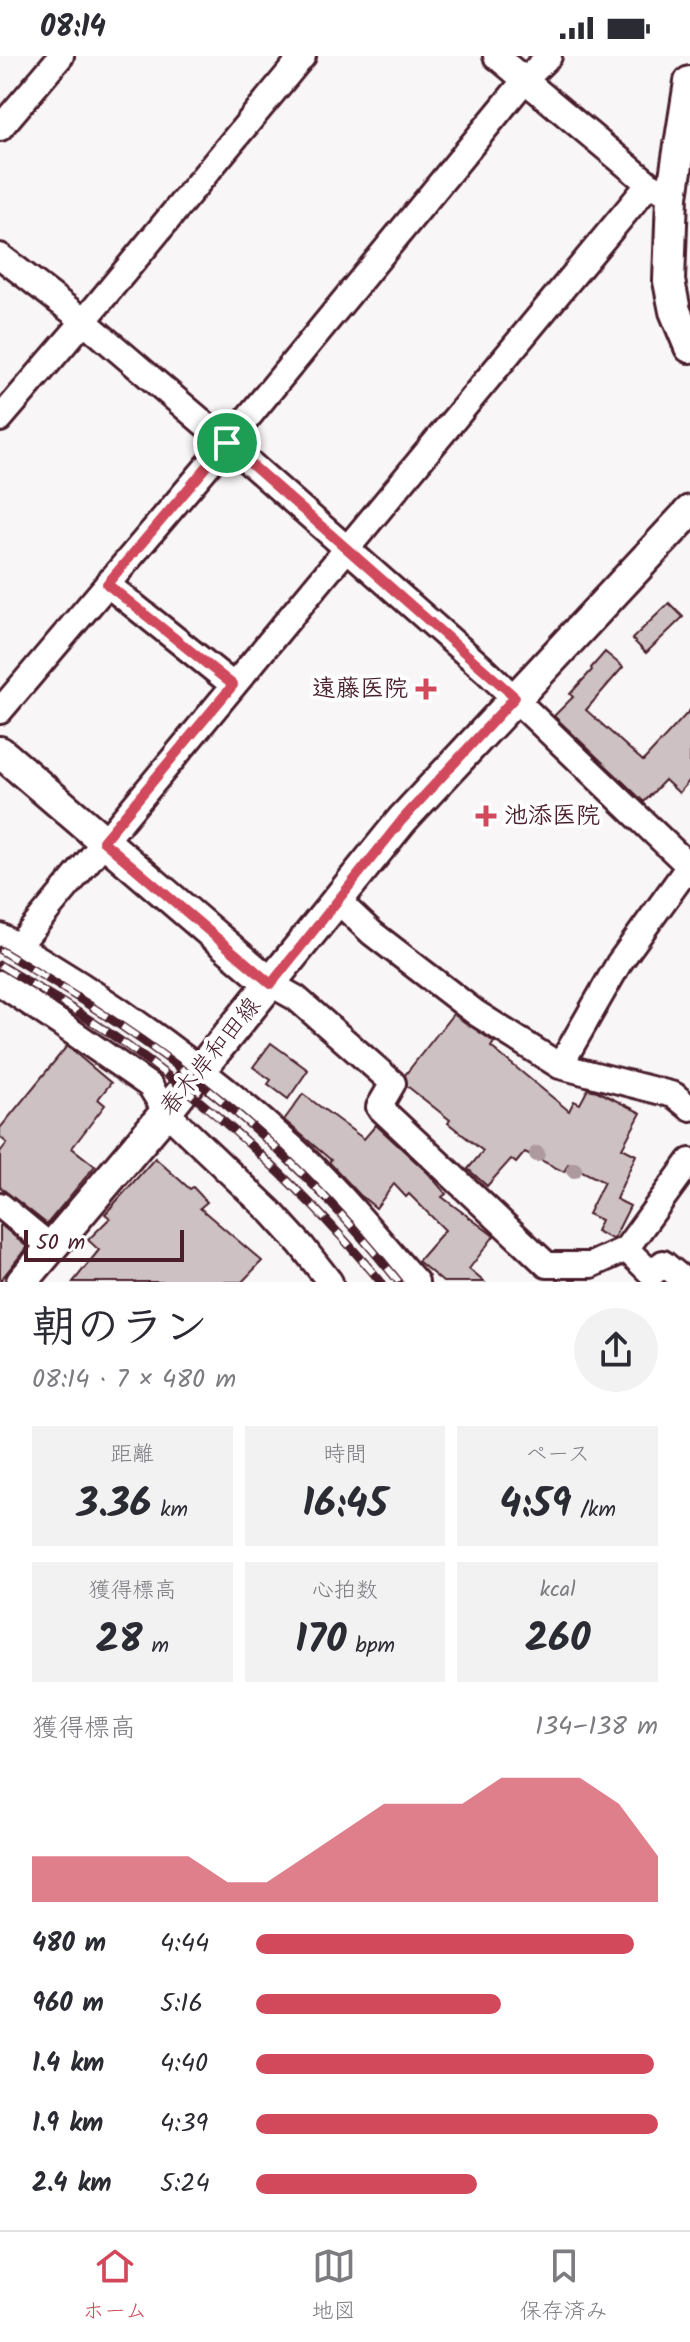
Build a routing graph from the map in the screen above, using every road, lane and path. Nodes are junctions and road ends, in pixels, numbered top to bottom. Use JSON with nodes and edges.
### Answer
{"nodes":[{"id":1,"x":61,"y":56,"type":"edge"},
{"id":2,"x":303,"y":56,"type":"edge"},
{"id":3,"x":496,"y":56,"type":"edge"},
{"id":4,"x":549,"y":56,"type":"edge"},
{"id":5,"x":525,"y":80,"type":"junction"},
{"id":6,"x":690,"y":82,"type":"edge"},
{"id":7,"x":0,"y":128,"type":"edge"},
{"id":8,"x":660,"y":190,"type":"junction"},
{"id":9,"x":0,"y":256,"type":"edge"},
{"id":10,"x":84,"y":321,"type":"junction"},
{"id":11,"x":690,"y":347,"type":"edge"},
{"id":12,"x":0,"y":419,"type":"edge"},
{"id":13,"x":227,"y":443,"type":"junction"},
{"id":14,"x":690,"y":511,"type":"edge"},
{"id":15,"x":347,"y":548,"type":"junction"},
{"id":16,"x":107,"y":584,"type":"junction"},
{"id":17,"x":233,"y":685,"type":"junction"},
{"id":18,"x":515,"y":697,"type":"junction"},
{"id":19,"x":0,"y":711,"type":"edge"},
{"id":20,"x":0,"y":752,"type":"edge"},
{"id":21,"x":103,"y":841,"type":"junction"},
{"id":22,"x":689,"y":866,"type":"edge"},
{"id":23,"x":337,"y":900,"type":"junction"},
{"id":24,"x":9,"y":941,"type":"edge"},
{"id":25,"x":0,"y":983,"type":"edge"},
{"id":26,"x":271,"y":984,"type":"junction"},
{"id":27,"x":560,"y":1066,"type":"junction"},
{"id":28,"x":200,"y":1070,"type":"junction"},
{"id":29,"x":690,"y":1108,"type":"edge"},
{"id":30,"x":166,"y":1112,"type":"junction"},
{"id":31,"x":690,"y":1161,"type":"edge"},
{"id":32,"x":0,"y":1205,"type":"edge"},
{"id":33,"x":51,"y":1247,"type":"junction"},
{"id":34,"x":626,"y":1249,"type":"junction"},
{"id":35,"x":22,"y":1282,"type":"edge"},
{"id":36,"x":330,"y":1282,"type":"edge"},
{"id":37,"x":416,"y":1282,"type":"edge"},
{"id":38,"x":686,"y":1282,"type":"edge"}],
"edges":[{"from":1,"to":7,"type":"street"},
{"from":2,"to":10,"type":"street"},
{"from":3,"to":5,"type":"street"},
{"from":4,"to":5,"type":"street"},
{"from":5,"to":8,"type":"street"},
{"from":5,"to":13,"type":"street"},
{"from":6,"to":8,"type":"main road"},
{"from":8,"to":11,"type":"main road"},
{"from":8,"to":15,"type":"street"},
{"from":9,"to":10,"type":"street"},
{"from":10,"to":12,"type":"street"},
{"from":10,"to":13,"type":"street"},
{"from":13,"to":15,"type":"street"},
{"from":13,"to":16,"type":"street"},
{"from":14,"to":18,"type":"main road","name":"春木岸和田線"},
{"from":15,"to":17,"type":"street"},
{"from":15,"to":18,"type":"street"},
{"from":16,"to":17,"type":"street"},
{"from":16,"to":19,"type":"street"},
{"from":17,"to":21,"type":"street"},
{"from":18,"to":22,"type":"street"},
{"from":18,"to":23,"type":"main road","name":"春木岸和田線"},
{"from":20,"to":21,"type":"main road"},
{"from":21,"to":24,"type":"street"},
{"from":21,"to":26,"type":"main road"},
{"from":22,"to":27,"type":"street"},
{"from":23,"to":26,"type":"main road","name":"春木岸和田線"},
{"from":23,"to":27,"type":"street"},
{"from":24,"to":28,"type":"street"},
{"from":25,"to":30,"type":"street"},
{"from":26,"to":28,"type":"main road","name":"春木岸和田線"},
{"from":26,"to":34,"type":"street"},
{"from":27,"to":29,"type":"street"},
{"from":28,"to":30,"type":"main road","name":"春木岸和田線"},
{"from":28,"to":37,"type":"street"},
{"from":30,"to":33,"type":"main road","name":"春木岸和田線"},
{"from":30,"to":36,"type":"street"},
{"from":31,"to":34,"type":"street"},
{"from":32,"to":33,"type":"street"},
{"from":33,"to":35,"type":"main road","name":"春木岸和田線"},
{"from":34,"to":38,"type":"street"}]}
